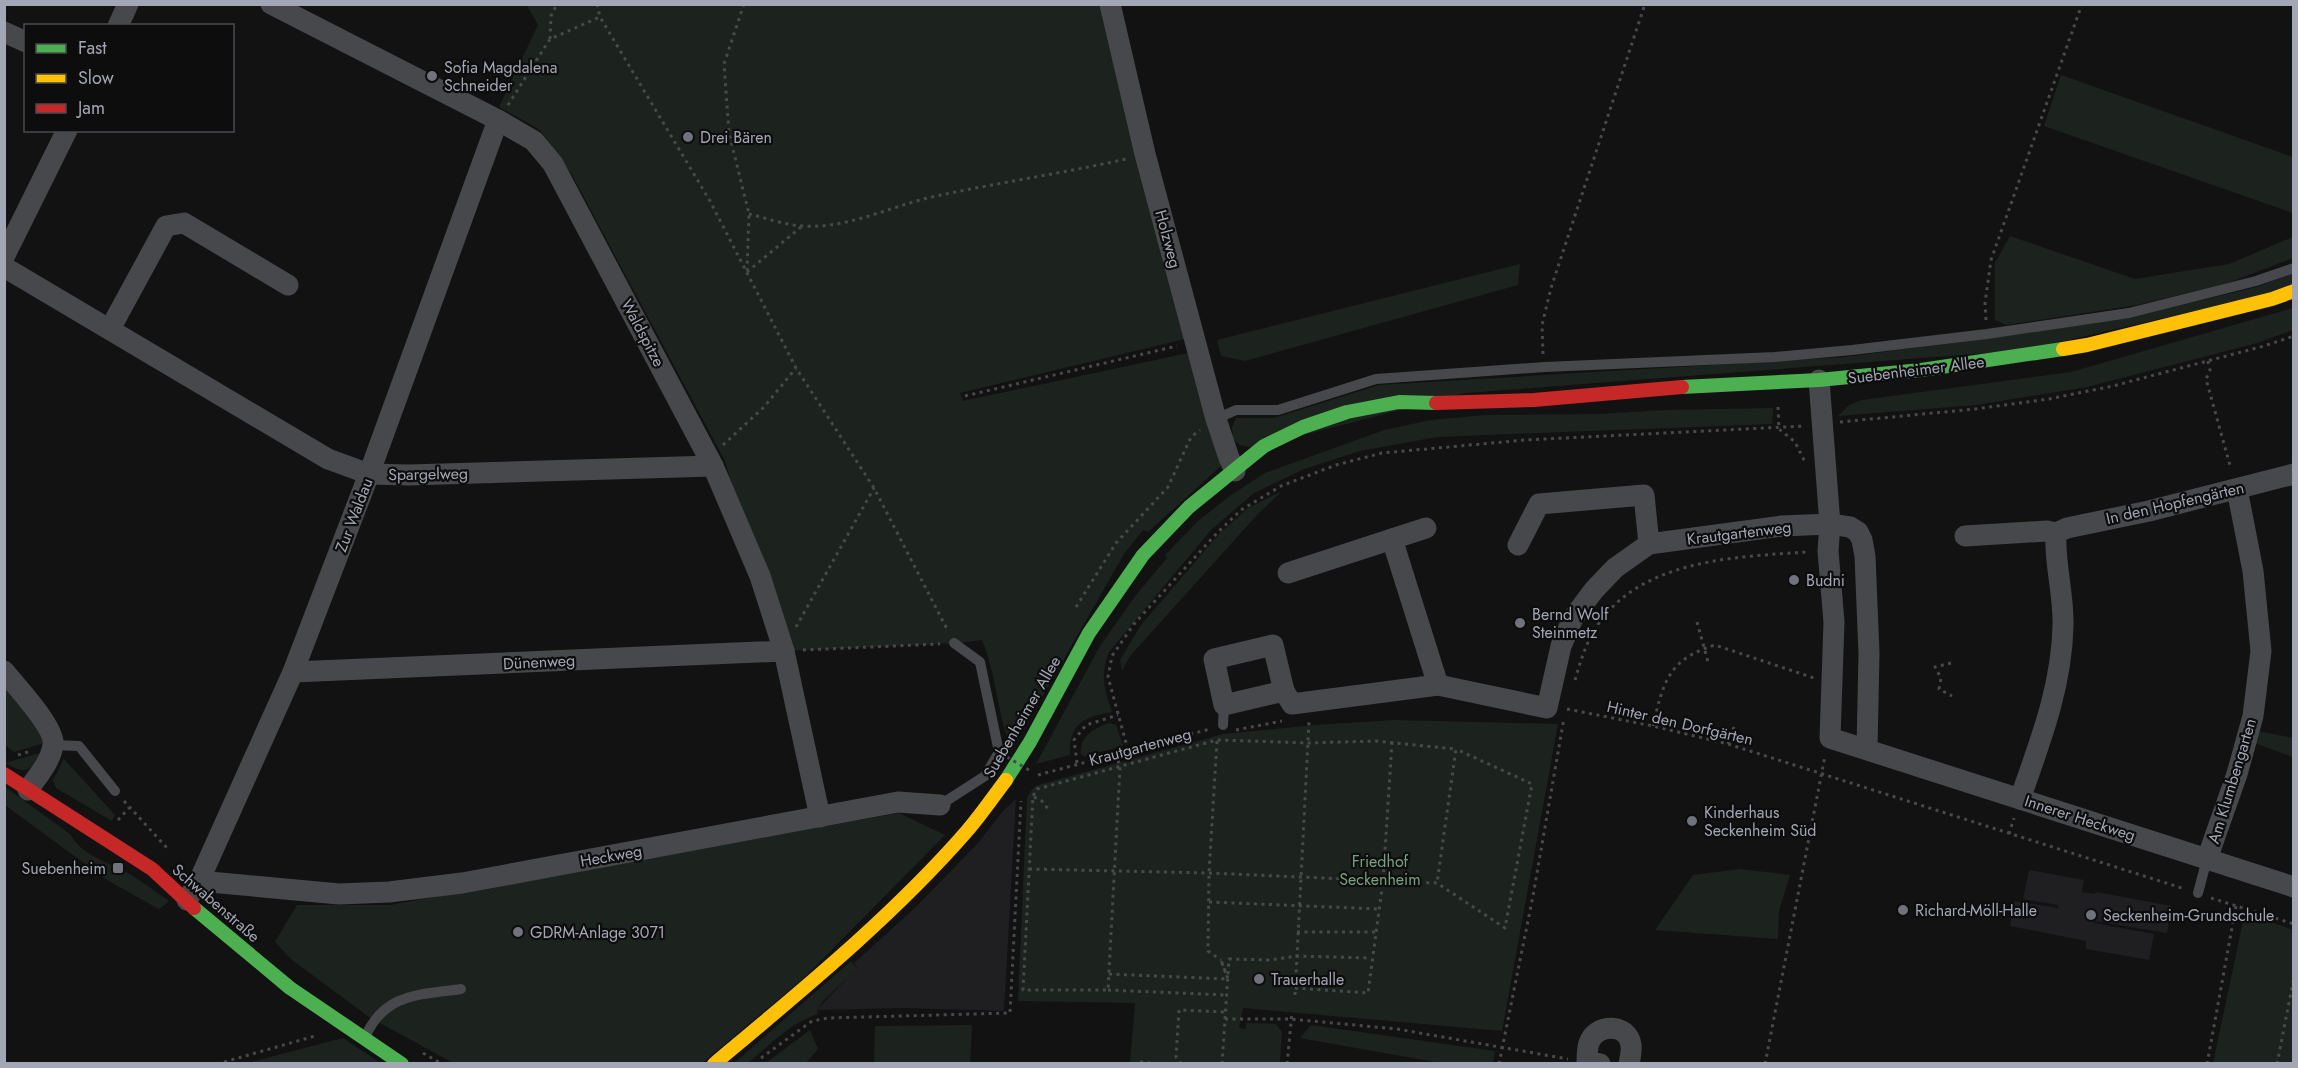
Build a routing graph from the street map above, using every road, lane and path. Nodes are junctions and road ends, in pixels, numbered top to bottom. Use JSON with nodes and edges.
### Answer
{"nodes":[{"id":1,"x":128,"y":4,"type":"edge"},
{"id":2,"x":557,"y":4,"type":"edge"},
{"id":3,"x":597,"y":4,"type":"edge"},
{"id":4,"x":744,"y":4,"type":"edge"},
{"id":5,"x":1110,"y":4,"type":"edge"},
{"id":6,"x":1645,"y":4,"type":"edge"},
{"id":7,"x":2082,"y":4,"type":"edge"},
{"id":8,"x":273,"y":5,"type":"edge"},
{"id":9,"x":600,"y":17,"type":"junction"},
{"id":10,"x":119,"y":24,"type":"edge"},
{"id":11,"x":4,"y":32,"type":"edge"},
{"id":12,"x":550,"y":39,"type":"junction"},
{"id":13,"x":24,"y":41,"type":"edge"},
{"id":14,"x":498,"y":120,"type":"junction"},
{"id":15,"x":66,"y":132,"type":"edge"},
{"id":16,"x":1145,"y":154,"type":"junction"},
{"id":17,"x":749,"y":214,"type":"junction"},
{"id":18,"x":802,"y":226,"type":"junction"},
{"id":19,"x":4,"y":257,"type":"edge"},
{"id":20,"x":4,"y":267,"type":"edge"},
{"id":21,"x":2294,"y":268,"type":"edge"},
{"id":22,"x":747,"y":272,"type":"junction"},
{"id":23,"x":288,"y":285,"type":"dead end"},
{"id":24,"x":2294,"y":291,"type":"edge"},
{"id":25,"x":2294,"y":304,"type":"edge"},
{"id":26,"x":110,"y":329,"type":"junction"},
{"id":27,"x":1987,"y":334,"type":"junction"},
{"id":28,"x":2294,"y":336,"type":"edge"},
{"id":29,"x":1196,"y":342,"type":"junction"},
{"id":30,"x":2085,"y":359,"type":"dead end"},
{"id":31,"x":2208,"y":361,"type":"junction"},
{"id":32,"x":796,"y":368,"type":"junction"},
{"id":33,"x":1545,"y":368,"type":"junction"},
{"id":34,"x":1820,"y":393,"type":"junction"},
{"id":35,"x":965,"y":396,"type":"dead end"},
{"id":36,"x":1534,"y":400,"type":"junction"},
{"id":37,"x":1454,"y":403,"type":"junction"},
{"id":38,"x":1641,"y":404,"type":"dead end"},
{"id":39,"x":1390,"y":418,"type":"dead end"},
{"id":40,"x":1216,"y":419,"type":"junction"},
{"id":41,"x":1822,"y":424,"type":"junction"},
{"id":42,"x":1779,"y":429,"type":"junction"},
{"id":43,"x":1262,"y":464,"type":"dead end"},
{"id":44,"x":1806,"y":464,"type":"dead end"},
{"id":45,"x":713,"y":466,"type":"junction"},
{"id":46,"x":1235,"y":471,"type":"junction"},
{"id":47,"x":369,"y":474,"type":"junction"},
{"id":48,"x":2294,"y":474,"type":"edge"},
{"id":49,"x":874,"y":488,"type":"junction"},
{"id":50,"x":2237,"y":489,"type":"junction"},
{"id":51,"x":1830,"y":524,"type":"junction"},
{"id":52,"x":1426,"y":528,"type":"dead end"},
{"id":53,"x":2056,"y":533,"type":"junction"},
{"id":54,"x":1965,"y":536,"type":"dead end"},
{"id":55,"x":1392,"y":539,"type":"junction"},
{"id":56,"x":1648,"y":544,"type":"junction"},
{"id":57,"x":1518,"y":545,"type":"dead end"},
{"id":58,"x":1828,"y":551,"type":"junction"},
{"id":59,"x":1287,"y":573,"type":"dead end"},
{"id":60,"x":1697,"y":622,"type":"dead end"},
{"id":61,"x":954,"y":643,"type":"junction"},
{"id":62,"x":1705,"y":648,"type":"junction"},
{"id":63,"x":784,"y":651,"type":"junction"},
{"id":64,"x":1708,"y":662,"type":"dead end"},
{"id":65,"x":1951,"y":663,"type":"dead end"},
{"id":66,"x":4,"y":671,"type":"edge"},
{"id":67,"x":293,"y":672,"type":"junction"},
{"id":68,"x":1831,"y":680,"type":"junction"},
{"id":69,"x":1438,"y":685,"type":"junction"},
{"id":70,"x":1573,"y":688,"type":"dead end"},
{"id":71,"x":1284,"y":691,"type":"junction"},
{"id":72,"x":1952,"y":696,"type":"dead end"},
{"id":73,"x":1569,"y":699,"type":"dead end"},
{"id":74,"x":1310,"y":702,"type":"junction"},
{"id":75,"x":1566,"y":709,"type":"junction"},
{"id":76,"x":1224,"y":715,"type":"junction"},
{"id":77,"x":1118,"y":716,"type":"junction"},
{"id":78,"x":1285,"y":720,"type":"dead end"},
{"id":79,"x":1653,"y":726,"type":"junction"},
{"id":80,"x":1734,"y":727,"type":"dead end"},
{"id":81,"x":1830,"y":738,"type":"junction"},
{"id":82,"x":1217,"y":740,"type":"junction"},
{"id":83,"x":1392,"y":742,"type":"junction"},
{"id":84,"x":1308,"y":743,"type":"junction"},
{"id":85,"x":1728,"y":744,"type":"junction"},
{"id":86,"x":53,"y":745,"type":"junction"},
{"id":87,"x":1456,"y":749,"type":"junction"},
{"id":88,"x":1867,"y":749,"type":"junction"},
{"id":89,"x":1128,"y":750,"type":"junction"},
{"id":90,"x":1116,"y":753,"type":"junction"},
{"id":91,"x":1003,"y":754,"type":"junction"},
{"id":92,"x":1077,"y":764,"type":"junction"},
{"id":93,"x":1120,"y":767,"type":"junction"},
{"id":94,"x":1029,"y":770,"type":"dead end"},
{"id":95,"x":4,"y":774,"type":"edge"},
{"id":96,"x":1821,"y":775,"type":"junction"},
{"id":97,"x":1032,"y":782,"type":"dead end"},
{"id":98,"x":28,"y":790,"type":"junction"},
{"id":99,"x":115,"y":790,"type":"joint"},
{"id":100,"x":1033,"y":796,"type":"junction"},
{"id":101,"x":1021,"y":798,"type":"dead end"},
{"id":102,"x":2020,"y":799,"type":"junction"},
{"id":103,"x":940,"y":805,"type":"joint"},
{"id":104,"x":1048,"y":809,"type":"dead end"},
{"id":105,"x":820,"y":817,"type":"junction"},
{"id":106,"x":168,"y":850,"type":"dead end"},
{"id":107,"x":2207,"y":859,"type":"junction"},
{"id":108,"x":1029,"y":868,"type":"junction"},
{"id":109,"x":1115,"y":870,"type":"junction"},
{"id":110,"x":1209,"y":873,"type":"junction"},
{"id":111,"x":1302,"y":877,"type":"junction"},
{"id":112,"x":199,"y":881,"type":"junction"},
{"id":113,"x":1383,"y":881,"type":"junction"},
{"id":114,"x":1437,"y":883,"type":"junction"},
{"id":115,"x":2294,"y":887,"type":"edge"},
{"id":116,"x":2198,"y":893,"type":"junction"},
{"id":117,"x":187,"y":900,"type":"junction"},
{"id":118,"x":1209,"y":902,"type":"junction"},
{"id":119,"x":1299,"y":905,"type":"junction"},
{"id":120,"x":2236,"y":906,"type":"junction"},
{"id":121,"x":1379,"y":909,"type":"junction"},
{"id":122,"x":2294,"y":924,"type":"edge"},
{"id":123,"x":1297,"y":932,"type":"junction"},
{"id":124,"x":1376,"y":932,"type":"junction"},
{"id":125,"x":1296,"y":956,"type":"junction"},
{"id":126,"x":1372,"y":958,"type":"junction"},
{"id":127,"x":1109,"y":974,"type":"junction"},
{"id":128,"x":2294,"y":977,"type":"edge"},
{"id":129,"x":1228,"y":979,"type":"junction"},
{"id":130,"x":1295,"y":987,"type":"junction"},
{"id":131,"x":460,"y":989,"type":"dead end"},
{"id":132,"x":1108,"y":990,"type":"junction"},
{"id":133,"x":1227,"y":995,"type":"junction"},
{"id":134,"x":1295,"y":995,"type":"dead end"},
{"id":135,"x":1226,"y":1012,"type":"junction"},
{"id":136,"x":1292,"y":1012,"type":"dead end"},
{"id":137,"x":1225,"y":1019,"type":"junction"},
{"id":138,"x":1290,"y":1019,"type":"junction"},
{"id":139,"x":346,"y":1028,"type":"junction"},
{"id":140,"x":364,"y":1040,"type":"junction"},
{"id":141,"x":1501,"y":1048,"type":"junction"},
{"id":142,"x":1140,"y":1062,"type":"dead end"},
{"id":143,"x":1593,"y":1063,"type":"edge"},
{"id":144,"x":217,"y":1064,"type":"edge"},
{"id":145,"x":402,"y":1064,"type":"edge"},
{"id":146,"x":714,"y":1064,"type":"edge"},
{"id":147,"x":755,"y":1064,"type":"edge"},
{"id":148,"x":1162,"y":1064,"type":"edge"},
{"id":149,"x":1181,"y":1064,"type":"edge"},
{"id":150,"x":1222,"y":1064,"type":"edge"},
{"id":151,"x":1287,"y":1064,"type":"edge"},
{"id":152,"x":1498,"y":1064,"type":"edge"},
{"id":153,"x":1629,"y":1064,"type":"edge"},
{"id":154,"x":1765,"y":1064,"type":"edge"},
{"id":155,"x":2207,"y":1064,"type":"edge"},
{"id":156,"x":2277,"y":1064,"type":"edge"}],
"edges":[{"from":1,"to":10,"type":"street"},
{"from":2,"to":12,"type":"path"},
{"from":3,"to":9,"type":"path"},
{"from":4,"to":17,"type":"path"},
{"from":5,"to":16,"type":"street","name":"Holzweg"},
{"from":6,"to":33,"type":"path"},
{"from":7,"to":27,"type":"path"},
{"from":8,"to":14,"type":"street","name":"Waldspitze"},
{"from":9,"to":12,"type":"path"},
{"from":9,"to":22,"type":"path"},
{"from":11,"to":13,"type":"street"},
{"from":12,"to":14,"type":"path"},
{"from":14,"to":45,"type":"street","name":"Waldspitze"},
{"from":14,"to":47,"type":"street","name":"Zur Waldau"},
{"from":15,"to":19,"type":"street"},
{"from":16,"to":18,"type":"path"},
{"from":16,"to":29,"type":"street","name":"Holzweg"},
{"from":17,"to":18,"type":"path"},
{"from":17,"to":22,"type":"path"},
{"from":18,"to":22,"type":"path"},
{"from":20,"to":26,"type":"street","name":"Spargelweg"},
{"from":21,"to":27,"type":"lane"},
{"from":22,"to":32,"type":"path"},
{"from":23,"to":26,"type":"street"},
{"from":24,"to":34,"type":"main road","name":"Suebenheimer Allee"},
{"from":25,"to":30,"type":"main road"},
{"from":26,"to":47,"type":"street","name":"Spargelweg"},
{"from":27,"to":33,"type":"lane"},
{"from":28,"to":31,"type":"path"},
{"from":29,"to":35,"type":"path"},
{"from":29,"to":40,"type":"street","name":"Holzweg"},
{"from":31,"to":41,"type":"path"},
{"from":31,"to":50,"type":"path"},
{"from":32,"to":45,"type":"path"},
{"from":32,"to":49,"type":"path"},
{"from":33,"to":40,"type":"lane"},
{"from":34,"to":36,"type":"main road","name":"Suebenheimer Allee"},
{"from":34,"to":41,"type":"street"},
{"from":36,"to":37,"type":"main road","name":"Suebenheimer Allee"},
{"from":36,"to":38,"type":"main road","name":"Suebenheimer Allee"},
{"from":37,"to":39,"type":"main road","name":"Suebenheimer Allee"},
{"from":37,"to":46,"type":"main road","name":"Suebenheimer Allee"},
{"from":40,"to":46,"type":"street","name":"Holzweg"},
{"from":41,"to":42,"type":"path"},
{"from":41,"to":51,"type":"street"},
{"from":42,"to":44,"type":"path"},
{"from":42,"to":77,"type":"path"},
{"from":43,"to":46,"type":"main road","name":"Suebenheimer Allee"},
{"from":45,"to":47,"type":"street","name":"Spargelweg"},
{"from":45,"to":63,"type":"street","name":"Waldspitze"},
{"from":46,"to":146,"type":"main road","name":"Suebenheimer Allee"},
{"from":47,"to":67,"type":"street","name":"Zur Waldau"},
{"from":48,"to":50,"type":"street","name":"In den Hopfengärten"},
{"from":49,"to":61,"type":"path"},
{"from":49,"to":63,"type":"path"},
{"from":50,"to":53,"type":"street","name":"In den Hopfengärten"},
{"from":50,"to":107,"type":"street","name":"Am Klumbengarten"},
{"from":51,"to":56,"type":"street","name":"Krautgartenweg"},
{"from":51,"to":58,"type":"street"},
{"from":51,"to":88,"type":"street"},
{"from":52,"to":55,"type":"street"},
{"from":53,"to":54,"type":"street","name":"In den Hopfengärten"},
{"from":53,"to":102,"type":"street"},
{"from":55,"to":59,"type":"street"},
{"from":55,"to":69,"type":"street"},
{"from":56,"to":57,"type":"street"},
{"from":56,"to":69,"type":"street","name":"Krautgartenweg"},
{"from":58,"to":68,"type":"street"},
{"from":58,"to":70,"type":"path"},
{"from":60,"to":62,"type":"path"},
{"from":61,"to":63,"type":"path"},
{"from":61,"to":91,"type":"lane"},
{"from":62,"to":64,"type":"path"},
{"from":62,"to":68,"type":"path"},
{"from":62,"to":79,"type":"path"},
{"from":63,"to":67,"type":"street","name":"Dünenweg"},
{"from":63,"to":105,"type":"street","name":"Waldspitze"},
{"from":65,"to":72,"type":"path"},
{"from":66,"to":86,"type":"street"},
{"from":67,"to":112,"type":"street","name":"Zur Waldau"},
{"from":68,"to":81,"type":"street"},
{"from":69,"to":74,"type":"street","name":"Krautgartenweg"},
{"from":71,"to":74,"type":"street","name":"Krautgartenweg"},
{"from":71,"to":76,"type":"street"},
{"from":71,"to":76,"type":"street"},
{"from":73,"to":75,"type":"path"},
{"from":74,"to":84,"type":"path"},
{"from":75,"to":79,"type":"path","name":"Hinter den Dorfgärten"},
{"from":75,"to":141,"type":"path"},
{"from":76,"to":78,"type":"path","name":"Krautgartenweg"},
{"from":76,"to":89,"type":"path","name":"Krautgartenweg"},
{"from":77,"to":89,"type":"path"},
{"from":77,"to":92,"type":"path"},
{"from":79,"to":85,"type":"path","name":"Hinter den Dorfgärten"},
{"from":80,"to":85,"type":"path"},
{"from":81,"to":88,"type":"street","name":"Innerer Heckweg"},
{"from":81,"to":96,"type":"path"},
{"from":82,"to":84,"type":"path"},
{"from":82,"to":93,"type":"path"},
{"from":82,"to":110,"type":"path"},
{"from":83,"to":84,"type":"path"},
{"from":83,"to":87,"type":"path"},
{"from":83,"to":113,"type":"path"},
{"from":84,"to":111,"type":"path"},
{"from":85,"to":96,"type":"path","name":"Hinter den Dorfgärten"},
{"from":86,"to":98,"type":"street"},
{"from":86,"to":99,"type":"lane"},
{"from":87,"to":114,"type":"path"},
{"from":87,"to":114,"type":"path"},
{"from":88,"to":102,"type":"street","name":"Innerer Heckweg"},
{"from":89,"to":90,"type":"path","name":"Krautgartenweg"},
{"from":90,"to":92,"type":"path","name":"Krautgartenweg"},
{"from":90,"to":93,"type":"path"},
{"from":91,"to":94,"type":"path","bridge":true},
{"from":91,"to":103,"type":"lane","name":"Heckweg"},
{"from":92,"to":97,"type":"path","name":"Krautgartenweg"},
{"from":93,"to":100,"type":"path"},
{"from":93,"to":109,"type":"path"},
{"from":95,"to":98,"type":"main road","name":"Schwabenstraße"},
{"from":96,"to":116,"type":"path","name":"Hinter den Dorfgärten"},
{"from":96,"to":154,"type":"path"},
{"from":98,"to":117,"type":"main road","name":"Schwabenstraße"},
{"from":99,"to":106,"type":"path"},
{"from":100,"to":104,"type":"path"},
{"from":100,"to":108,"type":"path"},
{"from":101,"to":147,"type":"path"},
{"from":102,"to":107,"type":"street","name":"Innerer Heckweg"},
{"from":103,"to":105,"type":"street","name":"Heckweg"},
{"from":105,"to":112,"type":"street","name":"Heckweg"},
{"from":107,"to":115,"type":"street","name":"Innerer Heckweg"},
{"from":107,"to":116,"type":"lane"},
{"from":108,"to":109,"type":"path"},
{"from":108,"to":132,"type":"path"},
{"from":109,"to":110,"type":"path"},
{"from":109,"to":127,"type":"path"},
{"from":110,"to":111,"type":"path"},
{"from":110,"to":118,"type":"path"},
{"from":111,"to":113,"type":"path"},
{"from":111,"to":119,"type":"path"},
{"from":112,"to":117,"type":"street","name":"Zur Waldau"},
{"from":113,"to":114,"type":"path"},
{"from":113,"to":121,"type":"path"},
{"from":116,"to":120,"type":"path","name":"Hinter den Dorfgärten"},
{"from":117,"to":139,"type":"main road","name":"Schwabenstraße"},
{"from":118,"to":119,"type":"path"},
{"from":118,"to":129,"type":"path"},
{"from":119,"to":121,"type":"path"},
{"from":119,"to":123,"type":"path"},
{"from":120,"to":122,"type":"path","name":"Hinter den Dorfgärten"},
{"from":120,"to":155,"type":"path"},
{"from":121,"to":124,"type":"path"},
{"from":123,"to":124,"type":"path"},
{"from":123,"to":125,"type":"path"},
{"from":124,"to":126,"type":"path"},
{"from":125,"to":126,"type":"path"},
{"from":125,"to":129,"type":"path"},
{"from":125,"to":130,"type":"path"},
{"from":126,"to":130,"type":"path"},
{"from":127,"to":129,"type":"path"},
{"from":127,"to":132,"type":"path"},
{"from":128,"to":156,"type":"path"},
{"from":129,"to":133,"type":"path"},
{"from":130,"to":134,"type":"path"},
{"from":131,"to":140,"type":"lane"},
{"from":132,"to":133,"type":"path"},
{"from":133,"to":135,"type":"path"},
{"from":135,"to":137,"type":"path"},
{"from":135,"to":149,"type":"path"},
{"from":136,"to":138,"type":"path"},
{"from":137,"to":138,"type":"path"},
{"from":137,"to":150,"type":"path"},
{"from":138,"to":141,"type":"path"},
{"from":138,"to":151,"type":"path"},
{"from":139,"to":140,"type":"main road","name":"Schwabenstraße"},
{"from":139,"to":144,"type":"path"},
{"from":140,"to":145,"type":"main road","name":"Schwabenstraße"},
{"from":141,"to":143,"type":"path"},
{"from":141,"to":152,"type":"path"},
{"from":142,"to":148,"type":"path"},
{"from":143,"to":153,"type":"street"}]}
